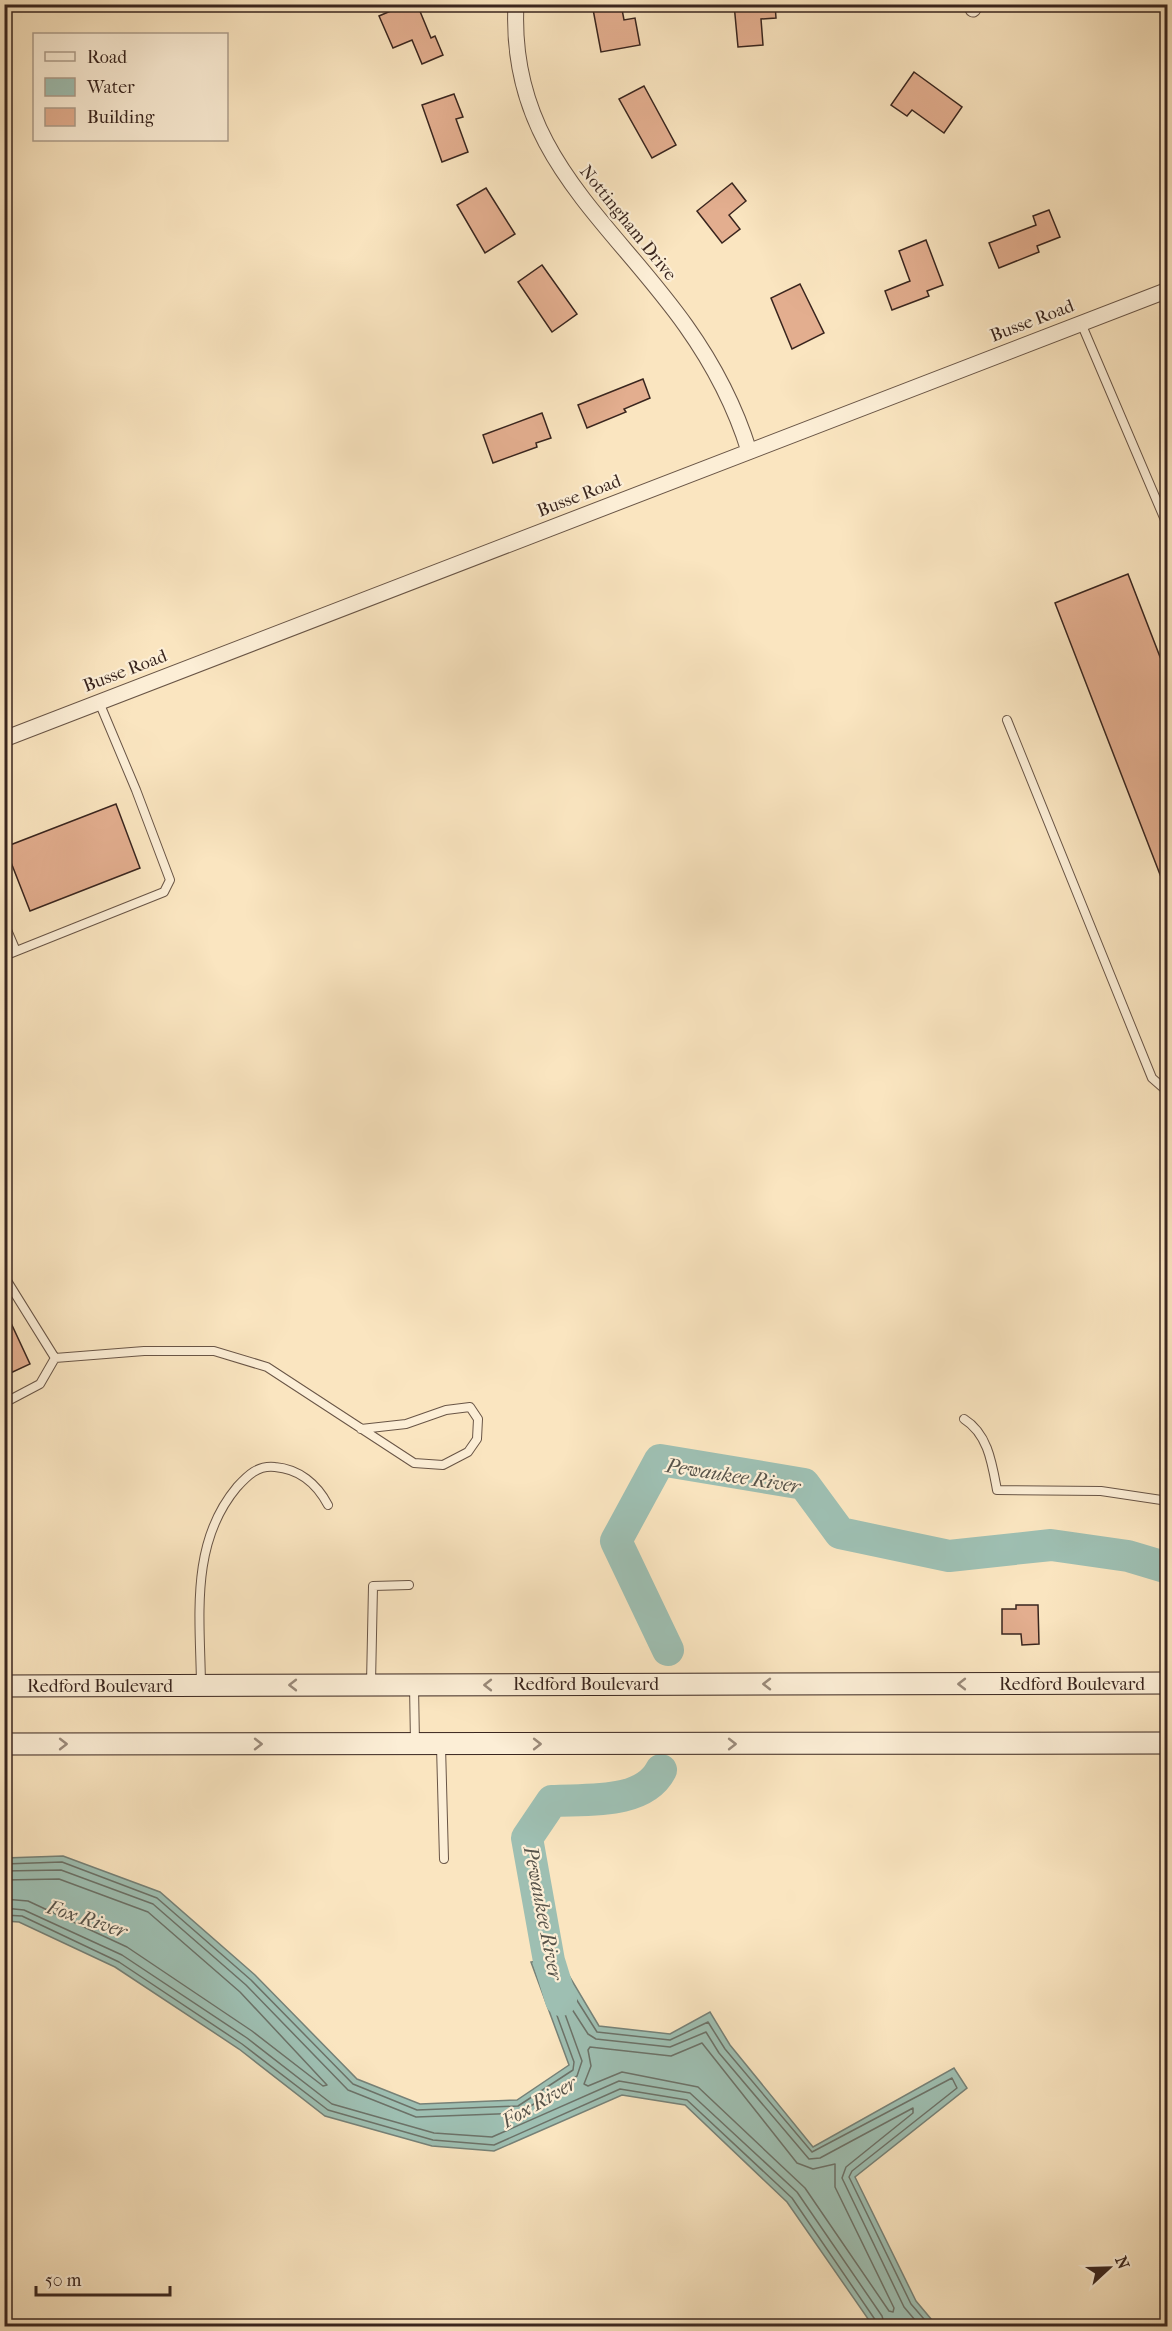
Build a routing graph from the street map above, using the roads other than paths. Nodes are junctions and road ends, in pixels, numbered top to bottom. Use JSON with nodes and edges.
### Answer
{"nodes":[{"id":1,"x":516,"y":4,"type":"edge"},
{"id":2,"x":1167,"y":290,"type":"edge"},
{"id":3,"x":1082,"y":323,"type":"junction"},
{"id":4,"x":749,"y":451,"type":"junction"},
{"id":5,"x":1167,"y":527,"type":"edge"},
{"id":6,"x":99,"y":702,"type":"junction"},
{"id":7,"x":1008,"y":720,"type":"dead end"},
{"id":8,"x":4,"y":739,"type":"edge"},
{"id":9,"x":4,"y":923,"type":"edge"},
{"id":10,"x":16,"y":951,"type":"junction"},
{"id":11,"x":4,"y":956,"type":"edge"},
{"id":12,"x":1167,"y":1092,"type":"edge"},
{"id":13,"x":4,"y":1276,"type":"edge"},
{"id":14,"x":55,"y":1358,"type":"junction"},
{"id":15,"x":4,"y":1403,"type":"edge"},
{"id":16,"x":964,"y":1419,"type":"dead end"},
{"id":17,"x":361,"y":1429,"type":"junction"},
{"id":18,"x":1167,"y":1501,"type":"edge"},
{"id":19,"x":328,"y":1505,"type":"dead end"},
{"id":20,"x":408,"y":1585,"type":"dead end"},
{"id":21,"x":1167,"y":1683,"type":"edge"},
{"id":22,"x":201,"y":1685,"type":"junction"},
{"id":23,"x":371,"y":1685,"type":"junction"},
{"id":24,"x":414,"y":1685,"type":"junction"},
{"id":25,"x":4,"y":1686,"type":"edge"},
{"id":26,"x":1167,"y":1743,"type":"edge"},
{"id":27,"x":4,"y":1744,"type":"edge"},
{"id":28,"x":415,"y":1744,"type":"junction"},
{"id":29,"x":441,"y":1744,"type":"junction"},
{"id":30,"x":444,"y":1859,"type":"dead end"}],
"edges":[{"from":1,"to":4,"type":"street","name":"Nottingham Drive"},
{"from":2,"to":3,"type":"street","name":"Busse Road"},
{"from":3,"to":4,"type":"street","name":"Busse Road"},
{"from":3,"to":5,"type":"lane"},
{"from":4,"to":6,"type":"street","name":"Busse Road"},
{"from":6,"to":8,"type":"street","name":"Busse Road"},
{"from":6,"to":10,"type":"lane"},
{"from":7,"to":12,"type":"lane"},
{"from":9,"to":10,"type":"lane"},
{"from":10,"to":11,"type":"lane"},
{"from":13,"to":14,"type":"lane"},
{"from":14,"to":15,"type":"lane"},
{"from":14,"to":17,"type":"lane"},
{"from":16,"to":18,"type":"lane"},
{"from":17,"to":17,"type":"lane"},
{"from":19,"to":22,"type":"lane"},
{"from":20,"to":23,"type":"lane"},
{"from":21,"to":24,"type":"main road","name":"Redford Boulevard","one_way":true},
{"from":23,"to":22,"type":"main road","name":"Redford Boulevard","one_way":true},
{"from":22,"to":25,"type":"main road","name":"Redford Boulevard"},
{"from":23,"to":24,"type":"main road","name":"Redford Boulevard"},
{"from":24,"to":28,"type":"lane"},
{"from":29,"to":26,"type":"main road","one_way":true},
{"from":27,"to":28,"type":"main road","one_way":true},
{"from":28,"to":29,"type":"main road"},
{"from":29,"to":30,"type":"lane"}]}
